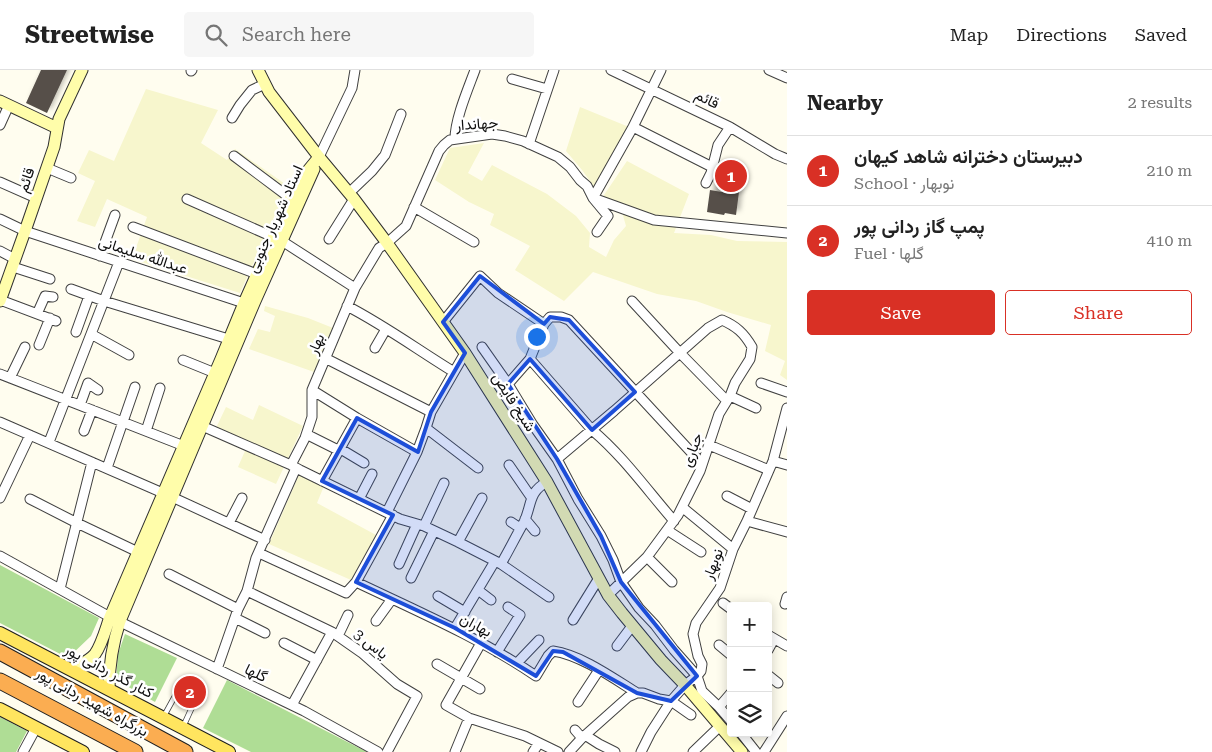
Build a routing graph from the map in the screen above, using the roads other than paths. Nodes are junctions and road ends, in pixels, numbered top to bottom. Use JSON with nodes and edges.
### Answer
{"nodes":[{"id":1,"x":82,"y":70,"type":"edge"},
{"id":2,"x":355,"y":70,"type":"edge"},
{"id":3,"x":475,"y":70,"type":"edge"},
{"id":4,"x":554,"y":70,"type":"edge"},
{"id":5,"x":611,"y":70,"type":"edge"},
{"id":6,"x":661,"y":70,"type":"edge"},
{"id":7,"x":769,"y":70,"type":"edge"},
{"id":8,"x":262,"y":74,"type":"edge"},
{"id":9,"x":787,"y":78,"type":"edge"},
{"id":10,"x":512,"y":79,"type":"dead end"},
{"id":11,"x":547,"y":89,"type":"junction"},
{"id":12,"x":652,"y":89,"type":"junction"},
{"id":13,"x":4,"y":103,"type":"edge"},
{"id":14,"x":401,"y":114,"type":"dead end"},
{"id":15,"x":232,"y":118,"type":"dead end"},
{"id":16,"x":0,"y":125,"type":"edge"},
{"id":17,"x":633,"y":127,"type":"junction"},
{"id":18,"x":730,"y":127,"type":"junction"},
{"id":19,"x":57,"y":128,"type":"junction"},
{"id":20,"x":455,"y":139,"type":"junction"},
{"id":21,"x":529,"y":144,"type":"junction"},
{"id":22,"x":234,"y":156,"type":"dead end"},
{"id":23,"x":319,"y":157,"type":"junction"},
{"id":24,"x":787,"y":159,"type":"edge"},
{"id":25,"x":712,"y":167,"type":"junction"},
{"id":26,"x":46,"y":168,"type":"junction"},
{"id":27,"x":72,"y":178,"type":"dead end"},
{"id":28,"x":0,"y":182,"type":"edge"},
{"id":29,"x":706,"y":183,"type":"dead end"},
{"id":30,"x":351,"y":196,"type":"junction"},
{"id":31,"x":36,"y":198,"type":"junction"},
{"id":32,"x":592,"y":198,"type":"junction"},
{"id":33,"x":187,"y":199,"type":"dead end"},
{"id":34,"x":294,"y":202,"type":"junction"},
{"id":35,"x":414,"y":207,"type":"junction"},
{"id":36,"x":115,"y":215,"type":"dead end"},
{"id":37,"x":0,"y":219,"type":"edge"},
{"id":38,"x":133,"y":227,"type":"dead end"},
{"id":39,"x":25,"y":231,"type":"junction"},
{"id":40,"x":597,"y":232,"type":"dead end"},
{"id":41,"x":787,"y":233,"type":"edge"},
{"id":42,"x":278,"y":239,"type":"junction"},
{"id":43,"x":329,"y":239,"type":"dead end"},
{"id":44,"x":474,"y":242,"type":"dead end"},
{"id":45,"x":387,"y":244,"type":"junction"},
{"id":46,"x":0,"y":251,"type":"edge"},
{"id":47,"x":100,"y":256,"type":"junction"},
{"id":48,"x":119,"y":262,"type":"junction"},
{"id":49,"x":14,"y":263,"type":"junction"},
{"id":50,"x":261,"y":276,"type":"junction"},
{"id":51,"x":50,"y":279,"type":"dead end"},
{"id":52,"x":355,"y":288,"type":"junction"},
{"id":53,"x":71,"y":290,"type":"dead end"},
{"id":54,"x":89,"y":296,"type":"junction"},
{"id":55,"x":53,"y":297,"type":"dead end"},
{"id":56,"x":0,"y":300,"type":"edge"},
{"id":57,"x":104,"y":301,"type":"junction"},
{"id":58,"x":632,"y":301,"type":"dead end"},
{"id":59,"x":248,"y":304,"type":"junction"},
{"id":60,"x":347,"y":306,"type":"junction"},
{"id":61,"x":37,"y":314,"type":"junction"},
{"id":62,"x":443,"y":322,"type":"junction"},
{"id":63,"x":544,"y":324,"type":"junction"},
{"id":64,"x":386,"y":329,"type":"junction"},
{"id":65,"x":76,"y":332,"type":"dead end"},
{"id":66,"x":91,"y":334,"type":"junction"},
{"id":67,"x":233,"y":341,"type":"junction"},
{"id":68,"x":39,"y":345,"type":"dead end"},
{"id":69,"x":25,"y":347,"type":"dead end"},
{"id":70,"x":482,"y":347,"type":"dead end"},
{"id":71,"x":376,"y":348,"type":"dead end"},
{"id":72,"x":465,"y":353,"type":"junction"},
{"id":73,"x":680,"y":353,"type":"junction"},
{"id":74,"x":129,"y":355,"type":"dead end"},
{"id":75,"x":325,"y":358,"type":"junction"},
{"id":76,"x":183,"y":360,"type":"dead end"},
{"id":77,"x":530,"y":360,"type":"junction"},
{"id":78,"x":454,"y":372,"type":"junction"},
{"id":79,"x":0,"y":374,"type":"edge"},
{"id":80,"x":219,"y":376,"type":"junction"},
{"id":81,"x":10,"y":378,"type":"junction"},
{"id":82,"x":761,"y":383,"type":"dead end"},
{"id":83,"x":508,"y":384,"type":"junction"},
{"id":84,"x":135,"y":387,"type":"dead end"},
{"id":85,"x":160,"y":388,"type":"dead end"},
{"id":86,"x":98,"y":390,"type":"dead end"},
{"id":87,"x":312,"y":390,"type":"junction"},
{"id":88,"x":635,"y":392,"type":"junction"},
{"id":89,"x":787,"y":392,"type":"edge"},
{"id":90,"x":728,"y":398,"type":"junction"},
{"id":91,"x":65,"y":400,"type":"junction"},
{"id":92,"x":80,"y":405,"type":"junction"},
{"id":93,"x":756,"y":408,"type":"dead end"},
{"id":94,"x":787,"y":408,"type":"edge"},
{"id":95,"x":92,"y":410,"type":"junction"},
{"id":96,"x":430,"y":412,"type":"junction"},
{"id":97,"x":357,"y":418,"type":"junction"},
{"id":98,"x":0,"y":422,"type":"edge"},
{"id":99,"x":123,"y":422,"type":"junction"},
{"id":100,"x":202,"y":426,"type":"junction"},
{"id":101,"x":426,"y":428,"type":"junction"},
{"id":102,"x":592,"y":430,"type":"junction"},
{"id":103,"x":84,"y":431,"type":"dead end"},
{"id":104,"x":146,"y":431,"type":"junction"},
{"id":105,"x":30,"y":435,"type":"junction"},
{"id":106,"x":310,"y":436,"type":"dead end"},
{"id":107,"x":48,"y":442,"type":"junction"},
{"id":108,"x":709,"y":445,"type":"junction"},
{"id":109,"x":184,"y":446,"type":"junction"},
{"id":110,"x":339,"y":449,"type":"junction"},
{"id":111,"x":417,"y":452,"type":"junction"},
{"id":112,"x":557,"y":459,"type":"junction"},
{"id":113,"x":773,"y":461,"type":"junction"},
{"id":114,"x":92,"y":462,"type":"junction"},
{"id":115,"x":364,"y":462,"type":"dead end"},
{"id":116,"x":702,"y":464,"type":"junction"},
{"id":117,"x":509,"y":465,"type":"dead end"},
{"id":118,"x":787,"y":465,"type":"edge"},
{"id":119,"x":293,"y":466,"type":"junction"},
{"id":120,"x":107,"y":468,"type":"junction"},
{"id":121,"x":478,"y":468,"type":"dead end"},
{"id":122,"x":769,"y":470,"type":"junction"},
{"id":123,"x":372,"y":474,"type":"dead end"},
{"id":124,"x":322,"y":481,"type":"junction"},
{"id":125,"x":547,"y":482,"type":"junction"},
{"id":126,"x":444,"y":483,"type":"dead end"},
{"id":127,"x":1,"y":494,"type":"edge"},
{"id":128,"x":168,"y":495,"type":"junction"},
{"id":129,"x":727,"y":496,"type":"dead end"},
{"id":130,"x":531,"y":497,"type":"junction"},
{"id":131,"x":242,"y":498,"type":"dead end"},
{"id":132,"x":482,"y":498,"type":"dead end"},
{"id":133,"x":30,"y":499,"type":"dead end"},
{"id":134,"x":359,"y":499,"type":"junction"},
{"id":135,"x":682,"y":507,"type":"junction"},
{"id":136,"x":752,"y":510,"type":"junction"},
{"id":137,"x":390,"y":514,"type":"junction"},
{"id":138,"x":525,"y":519,"type":"junction"},
{"id":139,"x":747,"y":521,"type":"junction"},
{"id":140,"x":511,"y":522,"type":"dead end"},
{"id":141,"x":674,"y":522,"type":"junction"},
{"id":142,"x":76,"y":523,"type":"junction"},
{"id":143,"x":229,"y":523,"type":"junction"},
{"id":144,"x":420,"y":525,"type":"junction"},
{"id":145,"x":520,"y":528,"type":"junction"},
{"id":146,"x":668,"y":530,"type":"junction"},
{"id":147,"x":434,"y":531,"type":"junction"},
{"id":148,"x":535,"y":531,"type":"dead end"},
{"id":149,"x":787,"y":532,"type":"edge"},
{"id":150,"x":265,"y":540,"type":"junction"},
{"id":151,"x":458,"y":542,"type":"junction"},
{"id":152,"x":733,"y":549,"type":"junction"},
{"id":153,"x":138,"y":552,"type":"junction"},
{"id":154,"x":701,"y":552,"type":"dead end"},
{"id":155,"x":259,"y":553,"type":"junction"},
{"id":156,"x":0,"y":556,"type":"edge"},
{"id":157,"x":647,"y":557,"type":"junction"},
{"id":158,"x":498,"y":563,"type":"junction"},
{"id":159,"x":399,"y":564,"type":"dead end"},
{"id":160,"x":169,"y":574,"type":"dead end"},
{"id":161,"x":411,"y":578,"type":"dead end"},
{"id":162,"x":599,"y":578,"type":"junction"},
{"id":163,"x":356,"y":582,"type":"junction"},
{"id":164,"x":621,"y":582,"type":"junction"},
{"id":165,"x":672,"y":582,"type":"dead end"},
{"id":166,"x":60,"y":589,"type":"junction"},
{"id":167,"x":478,"y":590,"type":"junction"},
{"id":168,"x":247,"y":591,"type":"junction"},
{"id":169,"x":608,"y":595,"type":"junction"},
{"id":170,"x":438,"y":596,"type":"dead end"},
{"id":171,"x":550,"y":597,"type":"dead end"},
{"id":172,"x":392,"y":599,"type":"junction"},
{"id":173,"x":491,"y":600,"type":"dead end"},
{"id":174,"x":508,"y":607,"type":"dead end"},
{"id":175,"x":465,"y":612,"type":"junction"},
{"id":176,"x":237,"y":614,"type":"junction"},
{"id":177,"x":348,"y":615,"type":"dead end"},
{"id":178,"x":115,"y":619,"type":"junction"},
{"id":179,"x":573,"y":620,"type":"dead end"},
{"id":180,"x":376,"y":621,"type":"dead end"},
{"id":181,"x":632,"y":626,"type":"junction"},
{"id":182,"x":455,"y":628,"type":"junction"},
{"id":183,"x":0,"y":633,"type":"edge"},
{"id":184,"x":265,"y":633,"type":"dead end"},
{"id":185,"x":335,"y":634,"type":"junction"},
{"id":186,"x":772,"y":638,"type":"edge"},
{"id":187,"x":539,"y":640,"type":"dead end"},
{"id":188,"x":284,"y":643,"type":"dead end"},
{"id":189,"x":481,"y":643,"type":"junction"},
{"id":190,"x":719,"y":644,"type":"dead end"},
{"id":191,"x":617,"y":646,"type":"dead end"},
{"id":192,"x":787,"y":646,"type":"edge"},
{"id":193,"x":727,"y":651,"type":"edge"},
{"id":194,"x":0,"y":652,"type":"edge"},
{"id":195,"x":497,"y":652,"type":"junction"},
{"id":196,"x":317,"y":660,"type":"junction"},
{"id":197,"x":517,"y":663,"type":"junction"},
{"id":198,"x":437,"y":664,"type":"dead end"},
{"id":199,"x":217,"y":669,"type":"junction"},
{"id":200,"x":72,"y":670,"type":"junction"},
{"id":201,"x":599,"y":670,"type":"junction"},
{"id":202,"x":697,"y":676,"type":"junction"},
{"id":203,"x":461,"y":678,"type":"junction"},
{"id":204,"x":772,"y":678,"type":"edge"},
{"id":205,"x":0,"y":681,"type":"edge"},
{"id":206,"x":778,"y":683,"type":"dead end"},
{"id":207,"x":685,"y":685,"type":"junction"},
{"id":208,"x":109,"y":689,"type":"junction"},
{"id":209,"x":480,"y":689,"type":"dead end"},
{"id":210,"x":637,"y":693,"type":"junction"},
{"id":211,"x":727,"y":698,"type":"edge"},
{"id":212,"x":578,"y":702,"type":"dead end"},
{"id":213,"x":671,"y":702,"type":"junction"},
{"id":214,"x":292,"y":705,"type":"junction"},
{"id":215,"x":719,"y":707,"type":"junction"},
{"id":216,"x":0,"y":709,"type":"edge"},
{"id":217,"x":691,"y":715,"type":"dead end"},
{"id":218,"x":787,"y":716,"type":"edge"},
{"id":219,"x":163,"y":718,"type":"junction"},
{"id":220,"x":469,"y":718,"type":"junction"},
{"id":221,"x":726,"y":724,"type":"edge"},
{"id":222,"x":36,"y":728,"type":"junction"},
{"id":223,"x":183,"y":728,"type":"junction"},
{"id":224,"x":575,"y":730,"type":"dead end"},
{"id":225,"x":783,"y":730,"type":"edge"},
{"id":226,"x":584,"y":736,"type":"junction"},
{"id":227,"x":746,"y":737,"type":"edge"},
{"id":228,"x":539,"y":743,"type":"junction"},
{"id":229,"x":24,"y":752,"type":"edge"},
{"id":230,"x":83,"y":752,"type":"edge"},
{"id":231,"x":135,"y":752,"type":"edge"},
{"id":232,"x":184,"y":752,"type":"edge"},
{"id":233,"x":229,"y":752,"type":"edge"},
{"id":234,"x":378,"y":752,"type":"edge"},
{"id":235,"x":387,"y":752,"type":"edge"},
{"id":236,"x":455,"y":752,"type":"edge"},
{"id":237,"x":533,"y":752,"type":"edge"},
{"id":238,"x":558,"y":752,"type":"edge"},
{"id":239,"x":569,"y":752,"type":"edge"},
{"id":240,"x":615,"y":752,"type":"edge"},
{"id":241,"x":640,"y":752,"type":"edge"},
{"id":242,"x":693,"y":752,"type":"edge"},
{"id":243,"x":742,"y":752,"type":"edge"},
{"id":244,"x":756,"y":752,"type":"edge"},
{"id":245,"x":764,"y":752,"type":"edge"}],
"edges":[{"from":1,"to":19,"type":"street","name":"قائم"},
{"from":2,"to":23,"type":"street"},
{"from":3,"to":20,"type":"street"},
{"from":4,"to":11,"type":"street"},
{"from":5,"to":12,"type":"street","name":"قائم"},
{"from":6,"to":12,"type":"street"},
{"from":7,"to":9,"type":"street"},
{"from":8,"to":15,"type":"street"},
{"from":8,"to":23,"type":"street","name":"شیخ فایض"},
{"from":10,"to":11,"type":"street"},
{"from":11,"to":21,"type":"street"},
{"from":12,"to":17,"type":"street"},
{"from":12,"to":18,"type":"street","name":"قائم"},
{"from":13,"to":16,"type":"street"},
{"from":13,"to":19,"type":"street"},
{"from":14,"to":30,"type":"street"},
{"from":17,"to":25,"type":"street"},
{"from":17,"to":32,"type":"street"},
{"from":18,"to":24,"type":"street","name":"قائم"},
{"from":18,"to":25,"type":"street"},
{"from":19,"to":26,"type":"street","name":"قائم"},
{"from":20,"to":21,"type":"street","name":"جهاندار"},
{"from":20,"to":35,"type":"street","name":"جهاندار"},
{"from":21,"to":32,"type":"street","name":"جهاندار"},
{"from":22,"to":34,"type":"street"},
{"from":23,"to":30,"type":"street","name":"شیخ فایض"},
{"from":23,"to":34,"type":"street","name":"استاد شهریار جنوبی"},
{"from":25,"to":29,"type":"street"},
{"from":26,"to":27,"type":"street"},
{"from":26,"to":31,"type":"street","name":"قائم"},
{"from":28,"to":31,"type":"street"},
{"from":30,"to":43,"type":"street"},
{"from":30,"to":45,"type":"street","name":"شیخ فایض"},
{"from":31,"to":39,"type":"street","name":"قائم"},
{"from":32,"to":40,"type":"street","name":"جهاندار"},
{"from":32,"to":41,"type":"street"},
{"from":33,"to":42,"type":"street"},
{"from":34,"to":42,"type":"street","name":"استاد شهریار جنوبی"},
{"from":35,"to":44,"type":"street"},
{"from":35,"to":45,"type":"street","name":"جهاندار"},
{"from":36,"to":47,"type":"street"},
{"from":37,"to":39,"type":"street","name":"عبدالله سلیمانی"},
{"from":38,"to":50,"type":"street"},
{"from":39,"to":47,"type":"street","name":"عبدالله سلیمانی"},
{"from":39,"to":49,"type":"street","name":"قائم"},
{"from":42,"to":50,"type":"street","name":"استاد شهریار جنوبی"},
{"from":42,"to":52,"type":"street"},
{"from":45,"to":52,"type":"street","name":"بهار"},
{"from":45,"to":62,"type":"street","name":"شیخ فایض"},
{"from":46,"to":49,"type":"street"},
{"from":47,"to":48,"type":"street","name":"عبدالله سلیمانی"},
{"from":48,"to":57,"type":"street"},
{"from":48,"to":59,"type":"street","name":"عبدالله سلیمانی"},
{"from":49,"to":51,"type":"street"},
{"from":49,"to":56,"type":"street","name":"قائم"},
{"from":50,"to":59,"type":"street","name":"استاد شهریار جنوبی"},
{"from":52,"to":60,"type":"street","name":"بهار"},
{"from":53,"to":54,"type":"street"},
{"from":54,"to":57,"type":"street"},
{"from":54,"to":65,"type":"street"},
{"from":55,"to":61,"type":"street"},
{"from":56,"to":61,"type":"street"},
{"from":57,"to":66,"type":"street"},
{"from":57,"to":67,"type":"street"},
{"from":58,"to":73,"type":"street"},
{"from":59,"to":67,"type":"street","name":"استاد شهریار جنوبی"},
{"from":60,"to":64,"type":"street"},
{"from":60,"to":75,"type":"street","name":"بهار"},
{"from":61,"to":68,"type":"street"},
{"from":62,"to":63,"type":"street"},
{"from":62,"to":72,"type":"street","name":"شیخ فایض"},
{"from":63,"to":77,"type":"street"},
{"from":63,"to":88,"type":"street"},
{"from":64,"to":71,"type":"street"},
{"from":64,"to":78,"type":"street"},
{"from":66,"to":74,"type":"street"},
{"from":66,"to":91,"type":"street"},
{"from":67,"to":80,"type":"street","name":"استاد شهریار جنوبی"},
{"from":69,"to":81,"type":"street"},
{"from":70,"to":83,"type":"street","name":"شیخ فایض"},
{"from":72,"to":78,"type":"street"},
{"from":72,"to":125,"type":"street","name":"شیخ فایض"},
{"from":73,"to":88,"type":"street"},
{"from":73,"to":90,"type":"street"},
{"from":73,"to":90,"type":"street","name":"جباری"},
{"from":75,"to":87,"type":"street","name":"بهار"},
{"from":75,"to":96,"type":"street"},
{"from":76,"to":80,"type":"street"},
{"from":77,"to":83,"type":"street"},
{"from":77,"to":102,"type":"street"},
{"from":78,"to":96,"type":"street"},
{"from":79,"to":81,"type":"street"},
{"from":80,"to":100,"type":"street","name":"استاد شهریار جنوبی"},
{"from":80,"to":109,"type":"street","name":"استاد شهریار جنوبی"},
{"from":81,"to":91,"type":"street"},
{"from":82,"to":89,"type":"street"},
{"from":83,"to":112,"type":"street","name":"شیخ فایض"},
{"from":84,"to":99,"type":"street"},
{"from":85,"to":104,"type":"street"},
{"from":86,"to":92,"type":"street"},
{"from":87,"to":97,"type":"street"},
{"from":87,"to":119,"type":"street","name":"بهار"},
{"from":88,"to":102,"type":"street"},
{"from":88,"to":116,"type":"street"},
{"from":90,"to":93,"type":"street"},
{"from":90,"to":108,"type":"street","name":"جباری"},
{"from":91,"to":92,"type":"street"},
{"from":91,"to":107,"type":"street"},
{"from":92,"to":95,"type":"street"},
{"from":94,"to":113,"type":"street","name":"نوبهار"},
{"from":95,"to":99,"type":"street"},
{"from":95,"to":103,"type":"street"},
{"from":96,"to":101,"type":"street"},
{"from":97,"to":110,"type":"street"},
{"from":97,"to":111,"type":"street"},
{"from":98,"to":105,"type":"street"},
{"from":99,"to":104,"type":"street"},
{"from":99,"to":120,"type":"street"},
{"from":100,"to":119,"type":"street"},
{"from":100,"to":128,"type":"street","name":"استاد شهریار جنوبی"},
{"from":101,"to":111,"type":"street"},
{"from":101,"to":121,"type":"street"},
{"from":102,"to":112,"type":"street"},
{"from":102,"to":141,"type":"street"},
{"from":104,"to":109,"type":"street"},
{"from":105,"to":107,"type":"street"},
{"from":105,"to":127,"type":"street"},
{"from":106,"to":110,"type":"street"},
{"from":107,"to":114,"type":"street"},
{"from":108,"to":116,"type":"street","name":"جباری"},
{"from":108,"to":122,"type":"street"},
{"from":109,"to":128,"type":"street","name":"استاد شهریار جنوبی"},
{"from":110,"to":115,"type":"street"},
{"from":110,"to":124,"type":"street"},
{"from":111,"to":137,"type":"street"},
{"from":112,"to":164,"type":"street","name":"شیخ فایض"},
{"from":113,"to":118,"type":"street"},
{"from":113,"to":122,"type":"street","name":"نوبهار"},
{"from":114,"to":120,"type":"street"},
{"from":114,"to":142,"type":"street"},
{"from":116,"to":135,"type":"street","name":"جباری"},
{"from":117,"to":130,"type":"street"},
{"from":119,"to":124,"type":"street"},
{"from":119,"to":150,"type":"street","name":"بهار"},
{"from":120,"to":128,"type":"street"},
{"from":122,"to":136,"type":"street","name":"نوبهار"},
{"from":123,"to":134,"type":"street"},
{"from":124,"to":134,"type":"street"},
{"from":125,"to":130,"type":"street"},
{"from":125,"to":162,"type":"street","name":"شیخ فایض"},
{"from":126,"to":144,"type":"street"},
{"from":128,"to":143,"type":"street"},
{"from":128,"to":153,"type":"street","name":"استاد شهریار جنوبی"},
{"from":128,"to":178,"type":"street","name":"استاد شهریار جنوبی"},
{"from":129,"to":136,"type":"street"},
{"from":130,"to":138,"type":"street"},
{"from":131,"to":143,"type":"street"},
{"from":132,"to":151,"type":"street"},
{"from":133,"to":142,"type":"street"},
{"from":134,"to":137,"type":"street"},
{"from":135,"to":141,"type":"street","name":"جباری"},
{"from":135,"to":152,"type":"street"},
{"from":136,"to":139,"type":"street","name":"نوبهار"},
{"from":137,"to":144,"type":"street"},
{"from":137,"to":163,"type":"street"},
{"from":138,"to":145,"type":"street"},
{"from":138,"to":148,"type":"street"},
{"from":139,"to":149,"type":"street"},
{"from":139,"to":152,"type":"street","name":"نوبهار"},
{"from":140,"to":145,"type":"street"},
{"from":141,"to":146,"type":"street","name":"جباری"},
{"from":142,"to":153,"type":"street"},
{"from":142,"to":166,"type":"street"},
{"from":143,"to":150,"type":"street"},
{"from":144,"to":147,"type":"street"},
{"from":144,"to":159,"type":"street"},
{"from":145,"to":158,"type":"street"},
{"from":146,"to":154,"type":"street"},
{"from":146,"to":157,"type":"street","name":"جباری"},
{"from":147,"to":151,"type":"street"},
{"from":147,"to":161,"type":"street"},
{"from":150,"to":155,"type":"street","name":"بهار"},
{"from":151,"to":158,"type":"street"},
{"from":152,"to":202,"type":"street","name":"نوبهار"},
{"from":153,"to":178,"type":"street","name":"استاد شهریار جنوبی"},
{"from":155,"to":163,"type":"street"},
{"from":155,"to":168,"type":"street","name":"بهار"},
{"from":156,"to":166,"type":"street","name":"گلها"},
{"from":157,"to":164,"type":"street","name":"جباری"},
{"from":157,"to":165,"type":"street"},
{"from":158,"to":167,"type":"street"},
{"from":158,"to":171,"type":"street"},
{"from":160,"to":176,"type":"street"},
{"from":162,"to":169,"type":"street","name":"شیخ فایض"},
{"from":162,"to":179,"type":"street"},
{"from":163,"to":172,"type":"street","name":"بهاران"},
{"from":164,"to":169,"type":"street","name":"جباری"},
{"from":164,"to":202,"type":"street","name":"شیخ فایض"},
{"from":166,"to":178,"type":"street","name":"گلها"},
{"from":167,"to":173,"type":"street"},
{"from":167,"to":175,"type":"street"},
{"from":168,"to":176,"type":"street","name":"بهار"},
{"from":168,"to":185,"type":"street","name":"یاس 3"},
{"from":169,"to":181,"type":"street","name":"شیخ فایض"},
{"from":170,"to":175,"type":"street"},
{"from":172,"to":180,"type":"street"},
{"from":172,"to":182,"type":"street","name":"بهاران"},
{"from":174,"to":195,"type":"street"},
{"from":175,"to":182,"type":"street"},
{"from":176,"to":184,"type":"street"},
{"from":176,"to":199,"type":"street","name":"بهار"},
{"from":177,"to":185,"type":"street"},
{"from":178,"to":199,"type":"street","name":"گلها"},
{"from":178,"to":200,"type":"street","name":"استاد شهریار جنوبی"},
{"from":178,"to":208,"type":"street","name":"استاد شهریار جنوبی"},
{"from":181,"to":191,"type":"street"},
{"from":181,"to":207,"type":"street","name":"شیخ فایض"},
{"from":182,"to":189,"type":"street","name":"بهاران"},
{"from":183,"to":200,"type":"main road","name":"کنار گذر ردانی پور"},
{"from":185,"to":196,"type":"street"},
{"from":185,"to":235,"type":"street","name":"یاس 3"},
{"from":186,"to":192,"type":"street"},
{"from":187,"to":197,"type":"street"},
{"from":188,"to":196,"type":"street"},
{"from":189,"to":195,"type":"street","name":"بهاران"},
{"from":189,"to":203,"type":"street"},
{"from":190,"to":193,"type":"street"},
{"from":194,"to":232,"type":"highway","name":"بزرگراه شهید ردانی پور"},
{"from":195,"to":197,"type":"street","name":"بهاران"},
{"from":196,"to":214,"type":"street"},
{"from":197,"to":201,"type":"street","name":"بهاران"},
{"from":198,"to":203,"type":"street"},
{"from":199,"to":214,"type":"street","name":"گلها"},
{"from":200,"to":208,"type":"main road","name":"کنار گذر ردانی پور"},
{"from":201,"to":210,"type":"street","name":"بهاران"},
{"from":201,"to":212,"type":"street"},
{"from":202,"to":207,"type":"street"},
{"from":202,"to":215,"type":"street","name":"شیخ فایض"},
{"from":203,"to":209,"type":"street"},
{"from":203,"to":220,"type":"street"},
{"from":204,"to":206,"type":"street"},
{"from":205,"to":231,"type":"highway","name":"بزرگراه شهید ردانی پور"},
{"from":207,"to":213,"type":"street"},
{"from":207,"to":221,"type":"street","name":"شیخ فایض"},
{"from":208,"to":219,"type":"main road","name":"کنار گذر ردانی پور"},
{"from":210,"to":213,"type":"street","name":"بهاران"},
{"from":210,"to":226,"type":"street"},
{"from":211,"to":215,"type":"street"},
{"from":213,"to":217,"type":"street","name":"بهاران"},
{"from":213,"to":241,"type":"street"},
{"from":214,"to":234,"type":"street","name":"گلها"},
{"from":215,"to":221,"type":"street","name":"شیخ فایض"},
{"from":216,"to":222,"type":"main road"},
{"from":218,"to":225,"type":"street"},
{"from":219,"to":223,"type":"main road","name":"کنار گذر ردانی پور"},
{"from":219,"to":223,"type":"lane"},
{"from":220,"to":228,"type":"street"},
{"from":220,"to":236,"type":"street"},
{"from":221,"to":242,"type":"street"},
{"from":221,"to":243,"type":"street","name":"شیخ فایض"},
{"from":222,"to":229,"type":"street"},
{"from":222,"to":230,"type":"main road"},
{"from":223,"to":233,"type":"main road","name":"کنار گذر ردانی پور"},
{"from":224,"to":226,"type":"street"},
{"from":225,"to":245,"type":"street"},
{"from":226,"to":239,"type":"street"},
{"from":226,"to":240,"type":"street"},
{"from":227,"to":244,"type":"street"},
{"from":228,"to":237,"type":"street"},
{"from":228,"to":238,"type":"street"}]}
